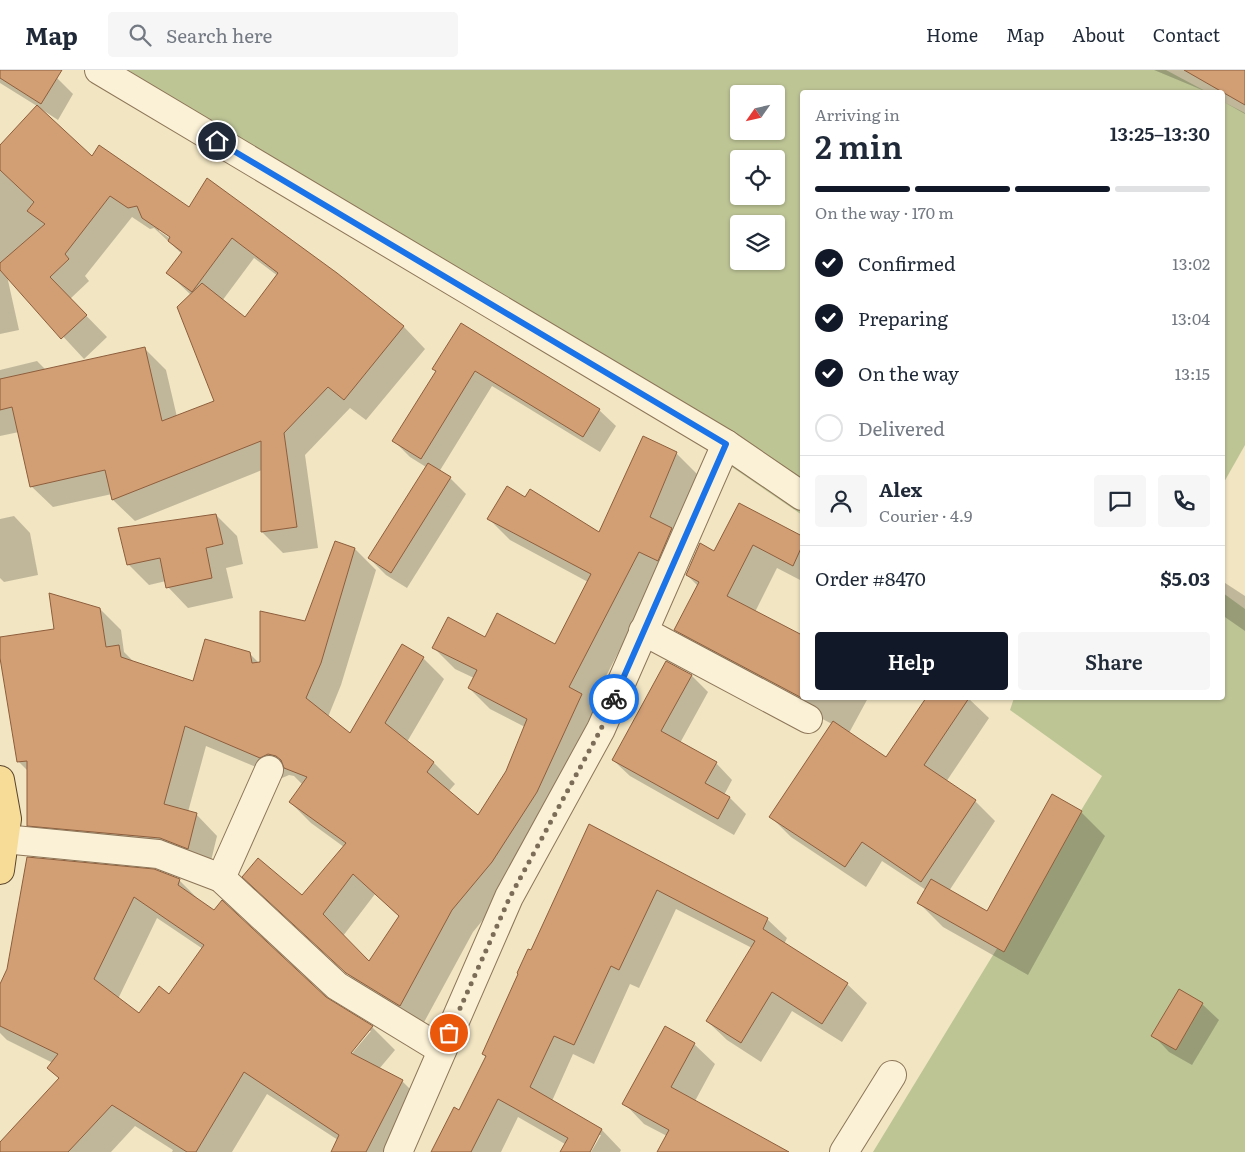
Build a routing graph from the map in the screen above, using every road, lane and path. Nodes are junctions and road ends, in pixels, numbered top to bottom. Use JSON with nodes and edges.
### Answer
{"nodes":[{"id":1,"x":99,"y":70,"type":"edge"},
{"id":2,"x":726,"y":444,"type":"junction"},
{"id":3,"x":800,"y":495,"type":"edge"},
{"id":4,"x":643,"y":631,"type":"junction"},
{"id":5,"x":808,"y":719,"type":"dead end"},
{"id":6,"x":269,"y":770,"type":"dead end"},
{"id":7,"x":0,"y":780,"type":"edge"},
{"id":8,"x":4,"y":839,"type":"junction"},
{"id":9,"x":0,"y":870,"type":"edge"},
{"id":10,"x":221,"y":878,"type":"junction"},
{"id":11,"x":442,"y":1050,"type":"junction"},
{"id":12,"x":892,"y":1075,"type":"dead end"},
{"id":13,"x":398,"y":1152,"type":"edge"},
{"id":14,"x":844,"y":1152,"type":"edge"}],
"edges":[{"from":1,"to":2,"type":"street"},
{"from":2,"to":3,"type":"street"},
{"from":2,"to":4,"type":"street"},
{"from":4,"to":5,"type":"street"},
{"from":4,"to":11,"type":"street"},
{"from":6,"to":10,"type":"street"},
{"from":7,"to":8,"type":"main road"},
{"from":8,"to":9,"type":"main road"},
{"from":8,"to":10,"type":"street"},
{"from":10,"to":11,"type":"street"},
{"from":11,"to":13,"type":"street"},
{"from":12,"to":14,"type":"street"}]}
